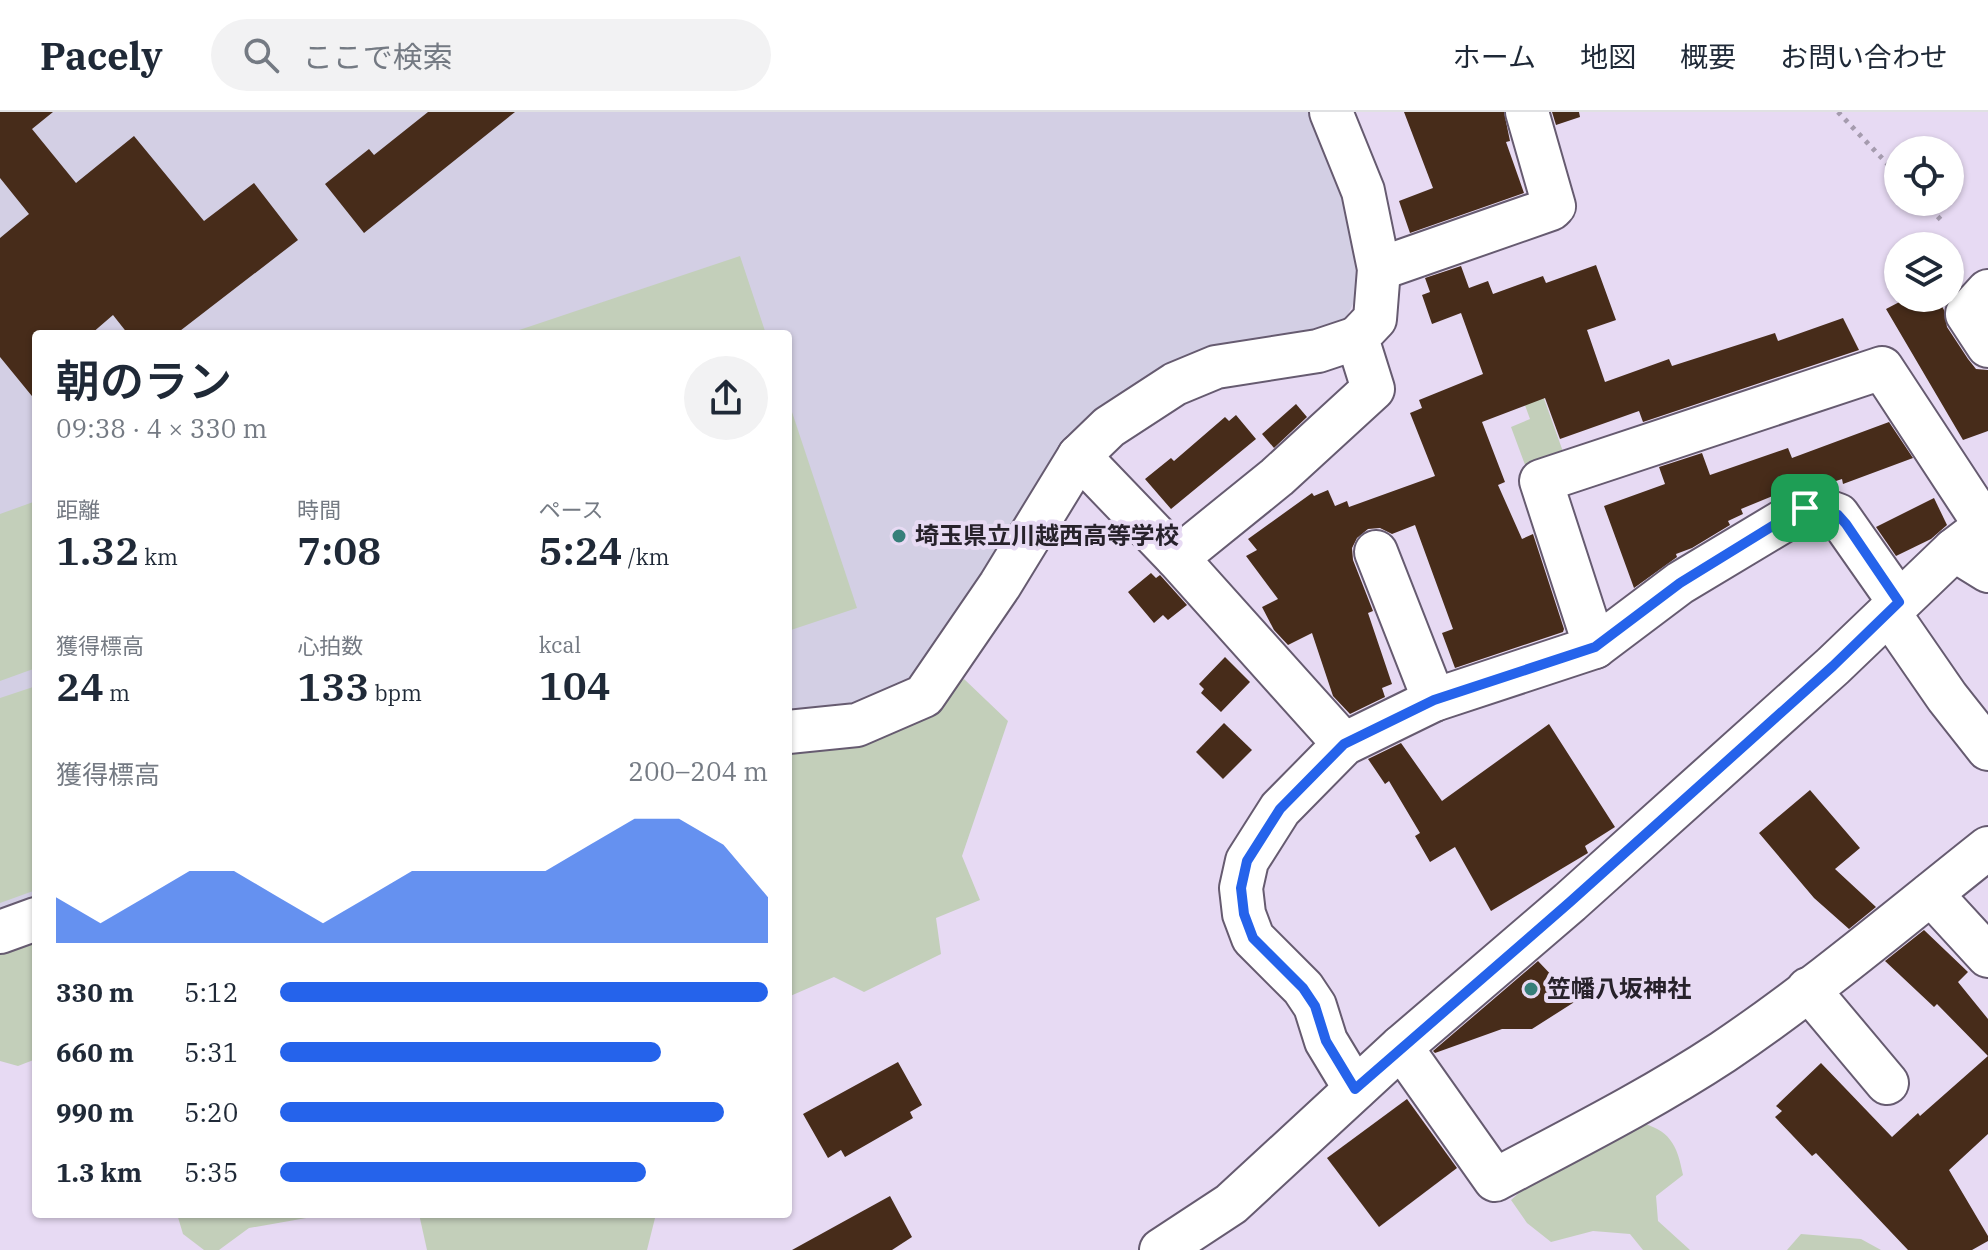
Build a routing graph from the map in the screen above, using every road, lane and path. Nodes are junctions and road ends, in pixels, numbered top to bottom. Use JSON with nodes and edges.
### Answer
{"nodes":[{"id":1,"x":1331,"y":112,"type":"edge"},
{"id":2,"x":1527,"y":112,"type":"edge"},
{"id":3,"x":1838,"y":112,"type":"edge"},
{"id":4,"x":1884,"y":160,"type":"edge"},
{"id":5,"x":1937,"y":216,"type":"edge"},
{"id":6,"x":1941,"y":220,"type":"dead end"},
{"id":7,"x":1379,"y":269,"type":"junction"},
{"id":8,"x":1988,"y":291,"type":"edge"},
{"id":9,"x":1357,"y":338,"type":"junction"},
{"id":10,"x":1988,"y":346,"type":"edge"},
{"id":11,"x":1079,"y":456,"type":"junction"},
{"id":12,"x":1979,"y":542,"type":"edge"},
{"id":13,"x":1376,"y":552,"type":"dead end"},
{"id":14,"x":1177,"y":558,"type":"junction"},
{"id":15,"x":1894,"y":608,"type":"junction"},
{"id":16,"x":1595,"y":647,"type":"junction"},
{"id":17,"x":1434,"y":700,"type":"junction"},
{"id":18,"x":792,"y":732,"type":"edge"},
{"id":19,"x":1344,"y":744,"type":"junction"},
{"id":20,"x":1988,"y":749,"type":"edge"},
{"id":21,"x":1988,"y":848,"type":"edge"},
{"id":22,"x":1931,"y":894,"type":"junction"},
{"id":23,"x":32,"y":920,"type":"edge"},
{"id":24,"x":0,"y":932,"type":"edge"},
{"id":25,"x":1988,"y":956,"type":"edge"},
{"id":26,"x":1808,"y":989,"type":"junction"},
{"id":27,"x":1401,"y":1047,"type":"junction"},
{"id":28,"x":1887,"y":1083,"type":"dead end"},
{"id":29,"x":1355,"y":1089,"type":"junction"},
{"id":30,"x":1161,"y":1250,"type":"edge"}],
"edges":[{"from":1,"to":7,"type":"street"},
{"from":2,"to":7,"type":"street"},
{"from":3,"to":4,"type":"path"},
{"from":5,"to":6,"type":"path"},
{"from":7,"to":9,"type":"street"},
{"from":8,"to":10,"type":"street"},
{"from":9,"to":11,"type":"street"},
{"from":9,"to":14,"type":"street"},
{"from":11,"to":14,"type":"street"},
{"from":11,"to":18,"type":"street"},
{"from":12,"to":15,"type":"street"},
{"from":12,"to":16,"type":"street"},
{"from":13,"to":17,"type":"street"},
{"from":14,"to":19,"type":"street"},
{"from":15,"to":16,"type":"street"},
{"from":15,"to":20,"type":"street"},
{"from":15,"to":27,"type":"street"},
{"from":16,"to":17,"type":"street"},
{"from":17,"to":19,"type":"street"},
{"from":19,"to":29,"type":"street"},
{"from":21,"to":22,"type":"street"},
{"from":22,"to":25,"type":"street"},
{"from":22,"to":26,"type":"street"},
{"from":23,"to":24,"type":"street"},
{"from":26,"to":27,"type":"street"},
{"from":26,"to":28,"type":"street"},
{"from":27,"to":29,"type":"street"},
{"from":29,"to":30,"type":"street"}]}
